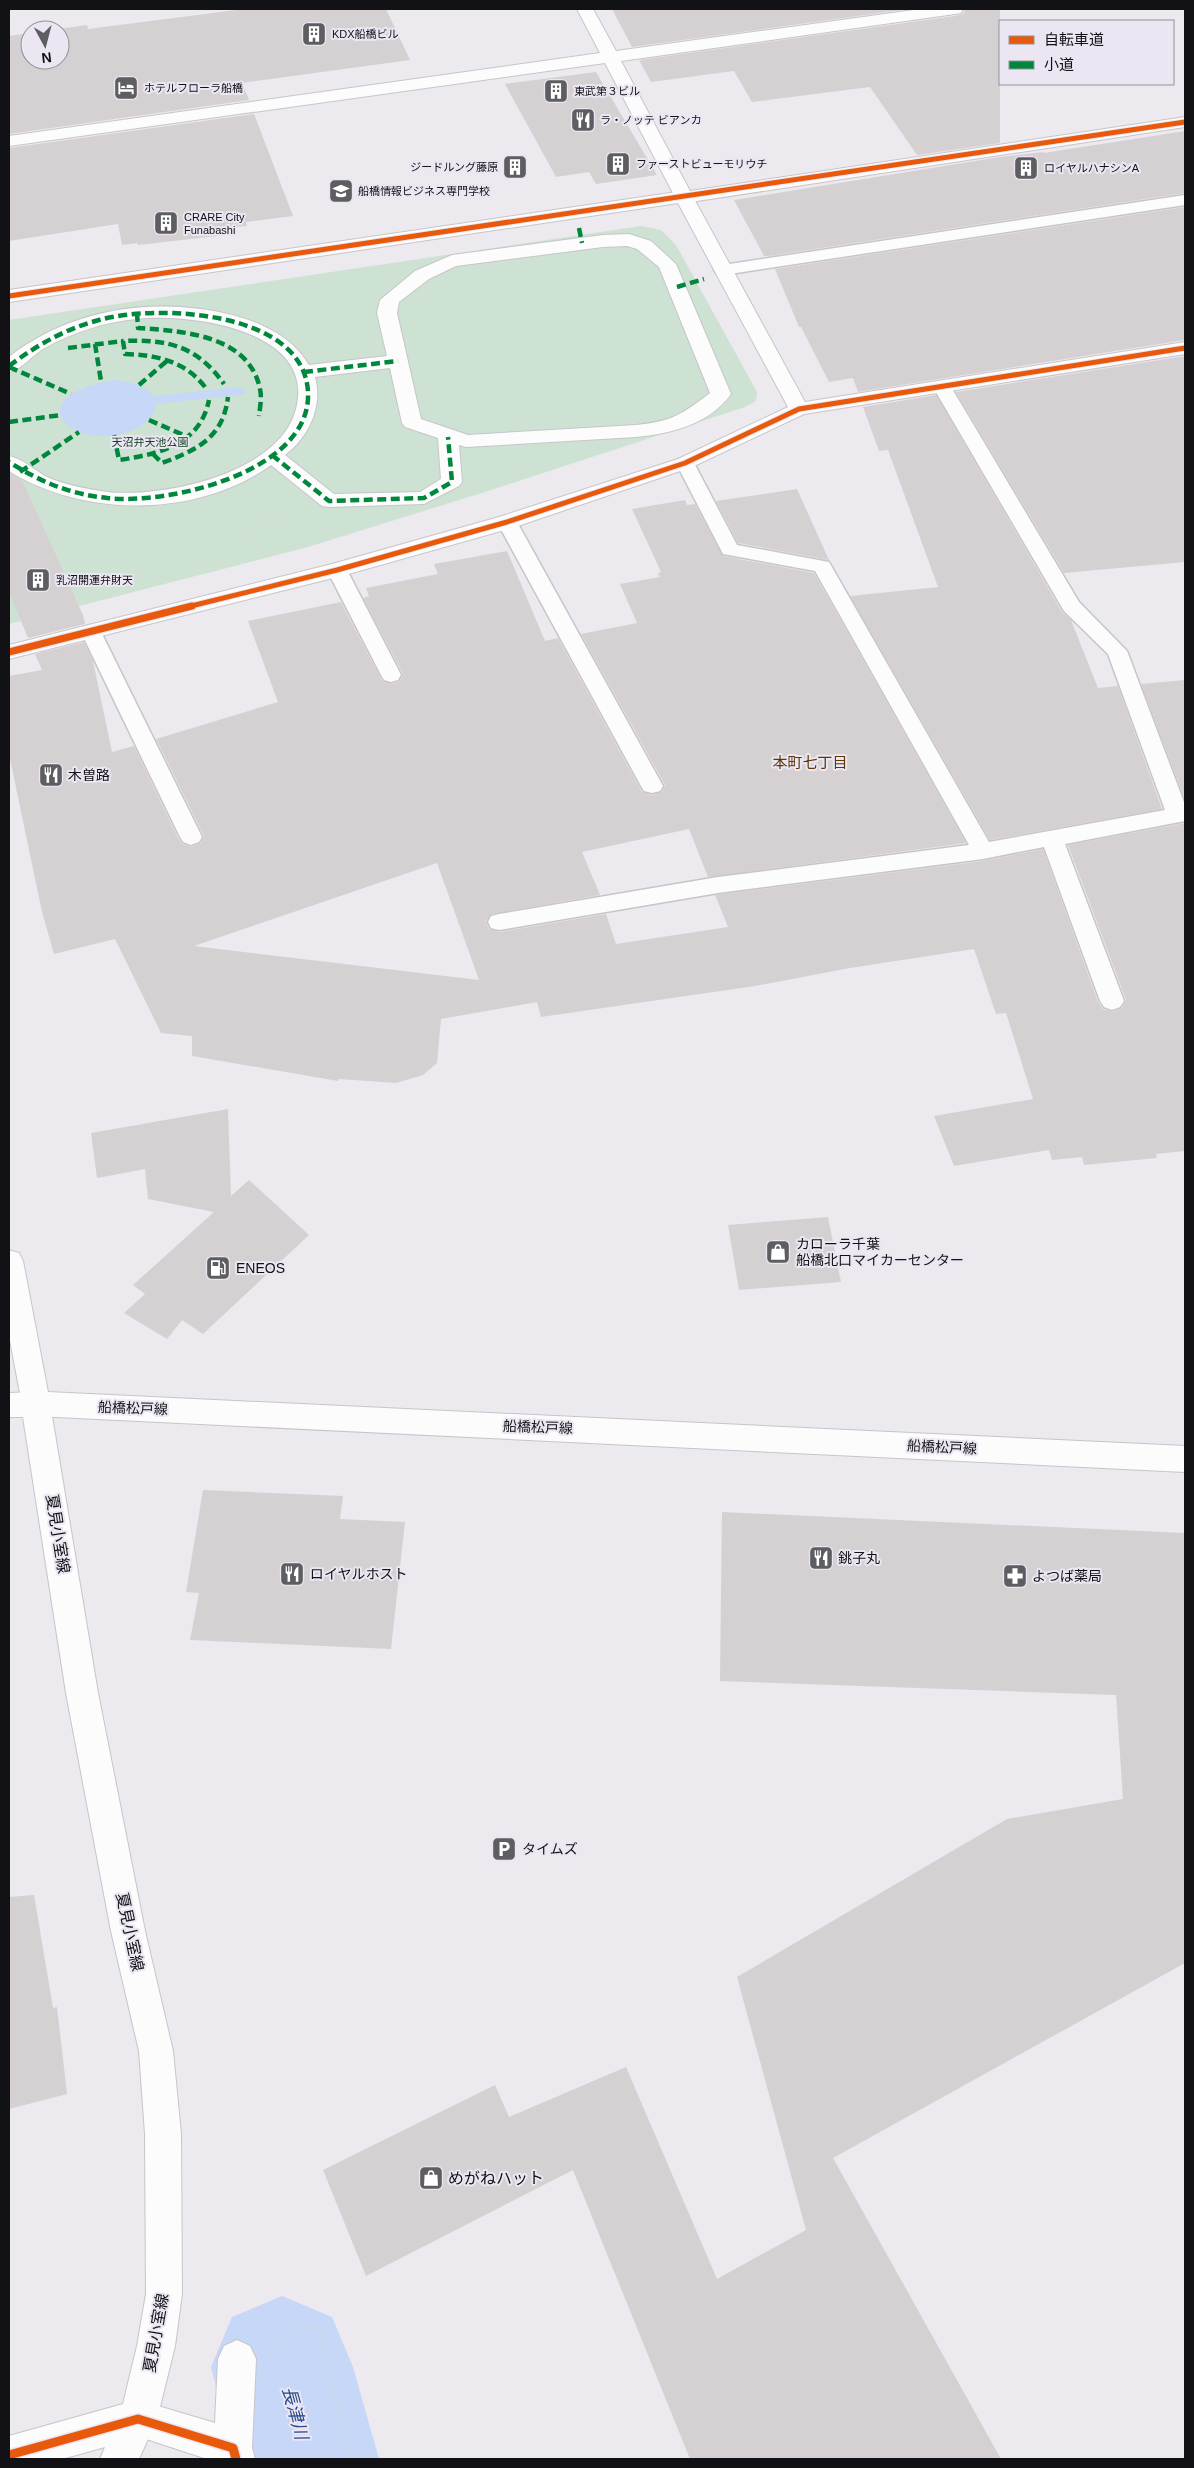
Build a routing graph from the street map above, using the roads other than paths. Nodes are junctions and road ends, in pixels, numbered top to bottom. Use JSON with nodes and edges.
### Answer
{"nodes":[{"id":1,"x":584,"y":9,"type":"edge"},
{"id":2,"x":955,"y":9,"type":"edge"},
{"id":3,"x":612,"y":58,"type":"junction"},
{"id":4,"x":1185,"y":122,"type":"edge"},
{"id":5,"x":9,"y":141,"type":"edge"},
{"id":6,"x":684,"y":197,"type":"junction"},
{"id":7,"x":1185,"y":200,"type":"edge"},
{"id":8,"x":723,"y":270,"type":"junction"},
{"id":9,"x":9,"y":296,"type":"edge"},
{"id":10,"x":1185,"y":348,"type":"edge"},
{"id":11,"x":398,"y":361,"type":"junction"},
{"id":12,"x":9,"y":366,"type":"edge"},
{"id":13,"x":304,"y":372,"type":"junction"},
{"id":14,"x":942,"y":387,"type":"junction"},
{"id":15,"x":799,"y":408,"type":"junction"},
{"id":16,"x":448,"y":437,"type":"junction"},
{"id":17,"x":272,"y":455,"type":"junction"},
{"id":18,"x":9,"y":462,"type":"edge"},
{"id":19,"x":685,"y":464,"type":"junction"},
{"id":20,"x":507,"y":522,"type":"junction"},
{"id":21,"x":337,"y":570,"type":"junction"},
{"id":22,"x":92,"y":632,"type":"junction"},
{"id":23,"x":9,"y":652,"type":"edge"},
{"id":24,"x":391,"y":675,"type":"dead end"},
{"id":25,"x":652,"y":786,"type":"dead end"},
{"id":26,"x":1182,"y":814,"type":"edge"},
{"id":27,"x":191,"y":837,"type":"dead end"},
{"id":28,"x":1052,"y":838,"type":"junction"},
{"id":29,"x":983,"y":851,"type":"junction"},
{"id":30,"x":499,"y":922,"type":"dead end"},
{"id":31,"x":1112,"y":1001,"type":"dead end"},
{"id":32,"x":9,"y":1260,"type":"edge"},
{"id":33,"x":22,"y":1404,"type":"edge"},
{"id":34,"x":1185,"y":1459,"type":"edge"},
{"id":35,"x":237,"y":2359,"type":"road end"},
{"id":36,"x":138,"y":2419,"type":"junction"},
{"id":37,"x":235,"y":2454,"type":"edge"},
{"id":38,"x":9,"y":2455,"type":"edge"},
{"id":39,"x":119,"y":2459,"type":"edge"}],
"edges":[{"from":1,"to":3,"type":"street"},
{"from":2,"to":3,"type":"street"},
{"from":3,"to":5,"type":"street"},
{"from":3,"to":6,"type":"street"},
{"from":4,"to":6,"type":"street"},
{"from":6,"to":8,"type":"street"},
{"from":6,"to":9,"type":"street"},
{"from":7,"to":8,"type":"lane"},
{"from":8,"to":15,"type":"street"},
{"from":10,"to":14,"type":"street"},
{"from":11,"to":13,"type":"street"},
{"from":11,"to":16,"type":"street"},
{"from":11,"to":16,"type":"street"},
{"from":12,"to":13,"type":"street"},
{"from":13,"to":17,"type":"street"},
{"from":14,"to":15,"type":"street"},
{"from":14,"to":26,"type":"lane"},
{"from":15,"to":19,"type":"street"},
{"from":16,"to":17,"type":"street"},
{"from":17,"to":18,"type":"street"},
{"from":19,"to":20,"type":"street"},
{"from":19,"to":29,"type":"lane"},
{"from":20,"to":21,"type":"street"},
{"from":20,"to":25,"type":"lane"},
{"from":21,"to":22,"type":"street"},
{"from":21,"to":24,"type":"lane"},
{"from":22,"to":23,"type":"street"},
{"from":22,"to":27,"type":"lane"},
{"from":26,"to":28,"type":"lane"},
{"from":28,"to":29,"type":"lane"},
{"from":28,"to":31,"type":"lane"},
{"from":29,"to":30,"type":"lane"},
{"from":32,"to":33,"type":"street"},
{"from":33,"to":34,"type":"street","name":"船橋松戸線"},
{"from":33,"to":36,"type":"street","name":"夏見小室線"},
{"from":35,"to":37,"type":"street"},
{"from":36,"to":37,"type":"street"},
{"from":36,"to":38,"type":"street"},
{"from":36,"to":39,"type":"street","name":"夏見小室線"}]}
